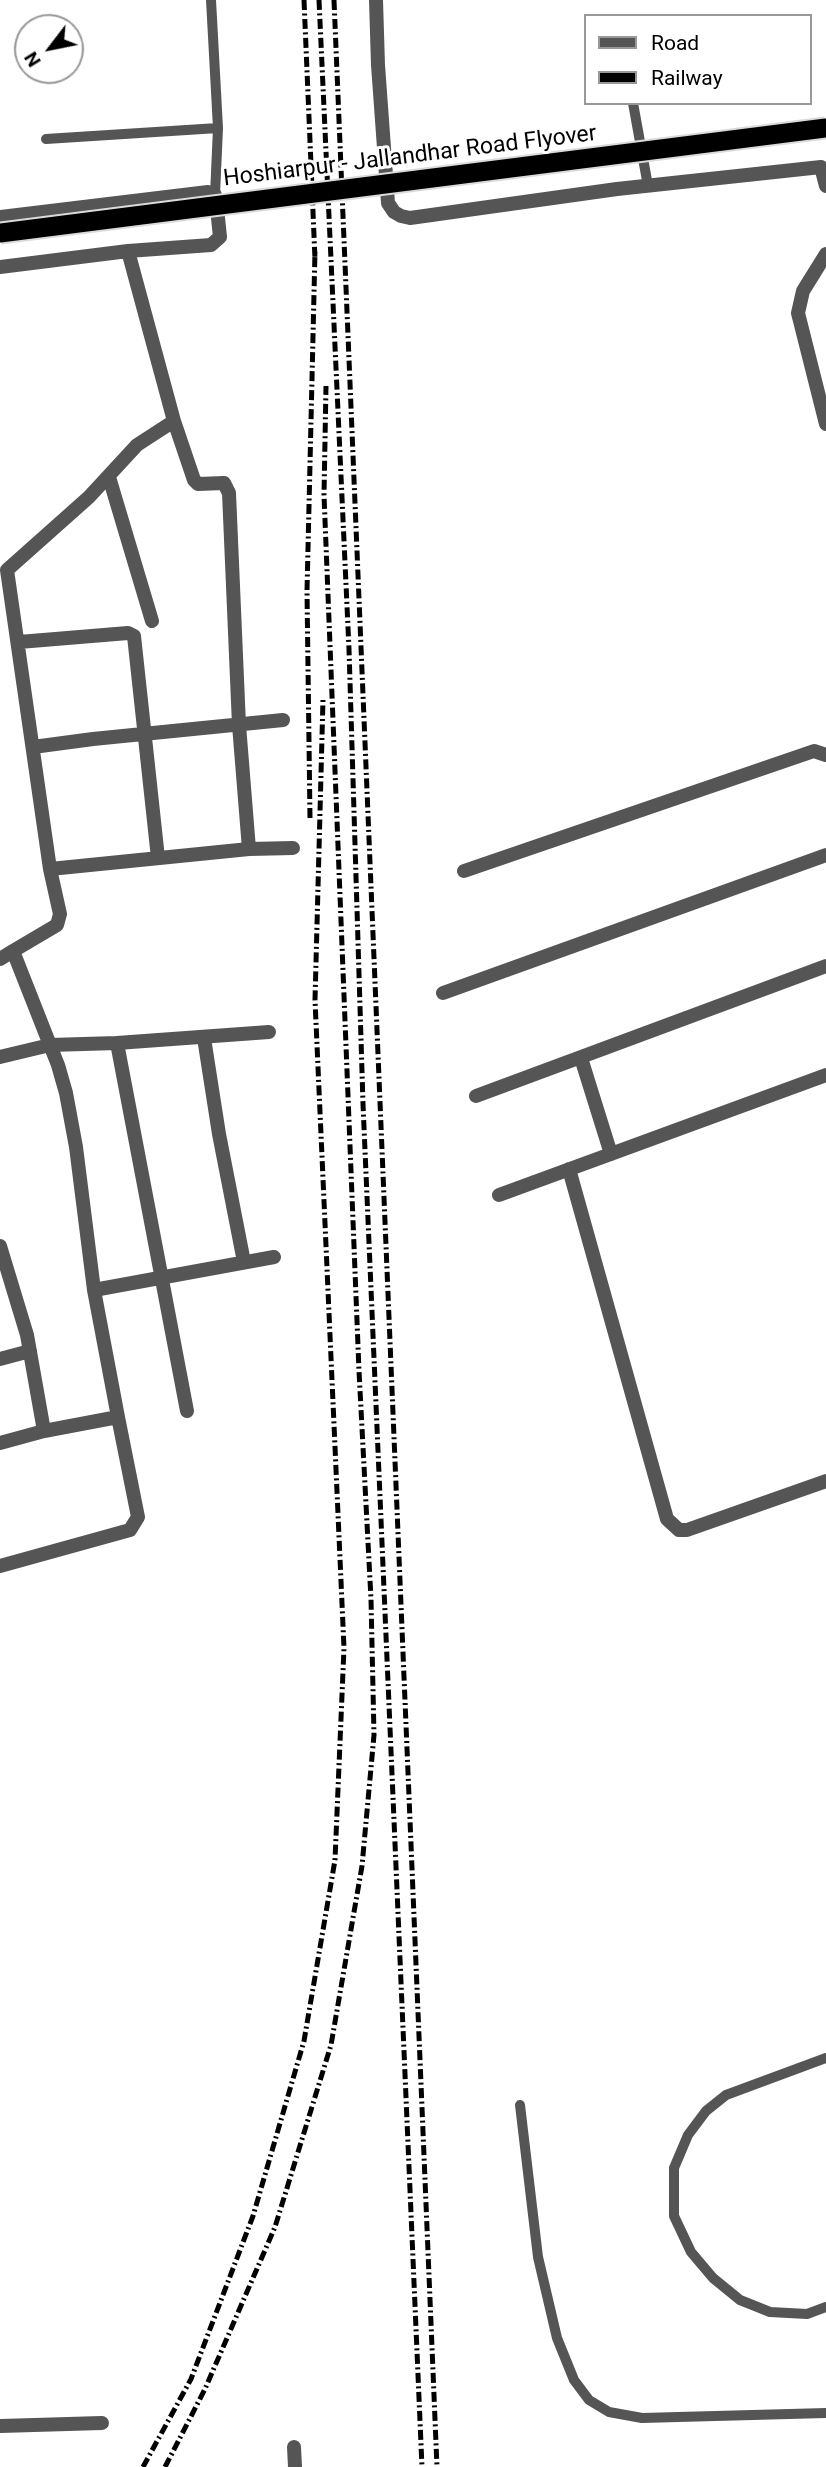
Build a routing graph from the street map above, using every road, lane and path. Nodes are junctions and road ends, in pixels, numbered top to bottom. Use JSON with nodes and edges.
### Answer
{"nodes":[{"id":1,"x":211,"y":0,"type":"edge"},
{"id":2,"x":376,"y":0,"type":"edge"},
{"id":3,"x":633,"y":105,"type":"edge"},
{"id":4,"x":218,"y":128,"type":"junction"},
{"id":5,"x":826,"y":128,"type":"edge"},
{"id":6,"x":46,"y":139,"type":"dead end"},
{"id":7,"x":823,"y":166,"type":"edge"},
{"id":8,"x":648,"y":186,"type":"junction"},
{"id":9,"x":826,"y":186,"type":"edge"},
{"id":10,"x":215,"y":195,"type":"junction"},
{"id":11,"x":0,"y":217,"type":"edge"},
{"id":12,"x":0,"y":233,"type":"edge"},
{"id":13,"x":128,"y":251,"type":"junction"},
{"id":14,"x":826,"y":254,"type":"edge"},
{"id":15,"x":0,"y":267,"type":"edge"},
{"id":16,"x":174,"y":421,"type":"junction"},
{"id":17,"x":826,"y":424,"type":"edge"},
{"id":18,"x":109,"y":477,"type":"junction"},
{"id":19,"x":4,"y":567,"type":"edge"},
{"id":20,"x":152,"y":621,"type":"dead end"},
{"id":21,"x":19,"y":642,"type":"junction"},
{"id":22,"x":283,"y":720,"type":"dead end"},
{"id":23,"x":239,"y":724,"type":"junction"},
{"id":24,"x":144,"y":734,"type":"junction"},
{"id":25,"x":33,"y":747,"type":"junction"},
{"id":26,"x":826,"y":755,"type":"edge"},
{"id":27,"x":293,"y":848,"type":"dead end"},
{"id":28,"x":249,"y":849,"type":"junction"},
{"id":29,"x":826,"y":855,"type":"edge"},
{"id":30,"x":158,"y":858,"type":"junction"},
{"id":31,"x":50,"y":869,"type":"junction"},
{"id":32,"x":464,"y":871,"type":"dead end"},
{"id":33,"x":6,"y":955,"type":"edge"},
{"id":34,"x":826,"y":966,"type":"edge"},
{"id":35,"x":443,"y":993,"type":"dead end"},
{"id":36,"x":269,"y":1032,"type":"dead end"},
{"id":37,"x":204,"y":1038,"type":"junction"},
{"id":38,"x":117,"y":1043,"type":"junction"},
{"id":39,"x":50,"y":1045,"type":"junction"},
{"id":40,"x":0,"y":1057,"type":"edge"},
{"id":41,"x":581,"y":1058,"type":"junction"},
{"id":42,"x":826,"y":1075,"type":"edge"},
{"id":43,"x":476,"y":1096,"type":"dead end"},
{"id":44,"x":611,"y":1154,"type":"junction"},
{"id":45,"x":569,"y":1170,"type":"junction"},
{"id":46,"x":499,"y":1195,"type":"dead end"},
{"id":47,"x":0,"y":1246,"type":"edge"},
{"id":48,"x":274,"y":1257,"type":"dead end"},
{"id":49,"x":244,"y":1262,"type":"junction"},
{"id":50,"x":163,"y":1278,"type":"junction"},
{"id":51,"x":94,"y":1290,"type":"junction"},
{"id":52,"x":30,"y":1351,"type":"junction"},
{"id":53,"x":0,"y":1359,"type":"edge"},
{"id":54,"x":187,"y":1411,"type":"dead end"},
{"id":55,"x":118,"y":1417,"type":"junction"},
{"id":56,"x":44,"y":1431,"type":"junction"},
{"id":57,"x":0,"y":1443,"type":"edge"},
{"id":58,"x":826,"y":1481,"type":"edge"},
{"id":59,"x":0,"y":1566,"type":"edge"},
{"id":60,"x":826,"y":2057,"type":"edge"},
{"id":61,"x":520,"y":2105,"type":"dead end"},
{"id":62,"x":826,"y":2307,"type":"edge"},
{"id":63,"x":826,"y":2413,"type":"edge"},
{"id":64,"x":102,"y":2423,"type":"dead end"},
{"id":65,"x":0,"y":2426,"type":"edge"},
{"id":66,"x":295,"y":2447,"type":"dead end"},
{"id":67,"x":295,"y":2467,"type":"edge"}],
"edges":[{"from":1,"to":4,"type":"lane"},
{"from":2,"to":8,"type":"street"},
{"from":3,"to":8,"type":"lane"},
{"from":4,"to":6,"type":"lane"},
{"from":4,"to":10,"type":"lane"},
{"from":5,"to":12,"type":"highway","name":"Hoshiarpur - Jallandhar Road Flyover","bridge":true},
{"from":7,"to":8,"type":"street"},
{"from":7,"to":9,"type":"street"},
{"from":10,"to":11,"type":"street"},
{"from":10,"to":13,"type":"street"},
{"from":13,"to":15,"type":"street"},
{"from":13,"to":16,"type":"street"},
{"from":14,"to":17,"type":"street"},
{"from":16,"to":18,"type":"street"},
{"from":16,"to":23,"type":"street"},
{"from":18,"to":19,"type":"street"},
{"from":18,"to":20,"type":"street"},
{"from":19,"to":21,"type":"street"},
{"from":21,"to":24,"type":"street"},
{"from":21,"to":25,"type":"street"},
{"from":22,"to":23,"type":"street"},
{"from":23,"to":24,"type":"street"},
{"from":23,"to":28,"type":"street"},
{"from":24,"to":25,"type":"street"},
{"from":24,"to":30,"type":"street"},
{"from":25,"to":31,"type":"street"},
{"from":26,"to":32,"type":"street"},
{"from":27,"to":28,"type":"street"},
{"from":28,"to":30,"type":"street"},
{"from":29,"to":35,"type":"street"},
{"from":30,"to":31,"type":"street"},
{"from":31,"to":33,"type":"street"},
{"from":33,"to":39,"type":"street"},
{"from":34,"to":41,"type":"street"},
{"from":36,"to":37,"type":"street"},
{"from":37,"to":38,"type":"street"},
{"from":37,"to":49,"type":"street"},
{"from":38,"to":39,"type":"street"},
{"from":38,"to":50,"type":"street"},
{"from":39,"to":40,"type":"street"},
{"from":39,"to":51,"type":"street"},
{"from":41,"to":43,"type":"street"},
{"from":41,"to":44,"type":"street"},
{"from":42,"to":44,"type":"street"},
{"from":44,"to":45,"type":"street"},
{"from":45,"to":46,"type":"street"},
{"from":45,"to":58,"type":"street"},
{"from":47,"to":52,"type":"street"},
{"from":48,"to":49,"type":"street"},
{"from":49,"to":50,"type":"street"},
{"from":50,"to":51,"type":"street"},
{"from":50,"to":54,"type":"street"},
{"from":51,"to":55,"type":"street"},
{"from":52,"to":53,"type":"street"},
{"from":52,"to":56,"type":"street"},
{"from":55,"to":56,"type":"street"},
{"from":55,"to":59,"type":"street"},
{"from":56,"to":57,"type":"street"},
{"from":60,"to":62,"type":"lane"},
{"from":61,"to":63,"type":"lane"},
{"from":64,"to":65,"type":"street"},
{"from":66,"to":67,"type":"street"}]}
